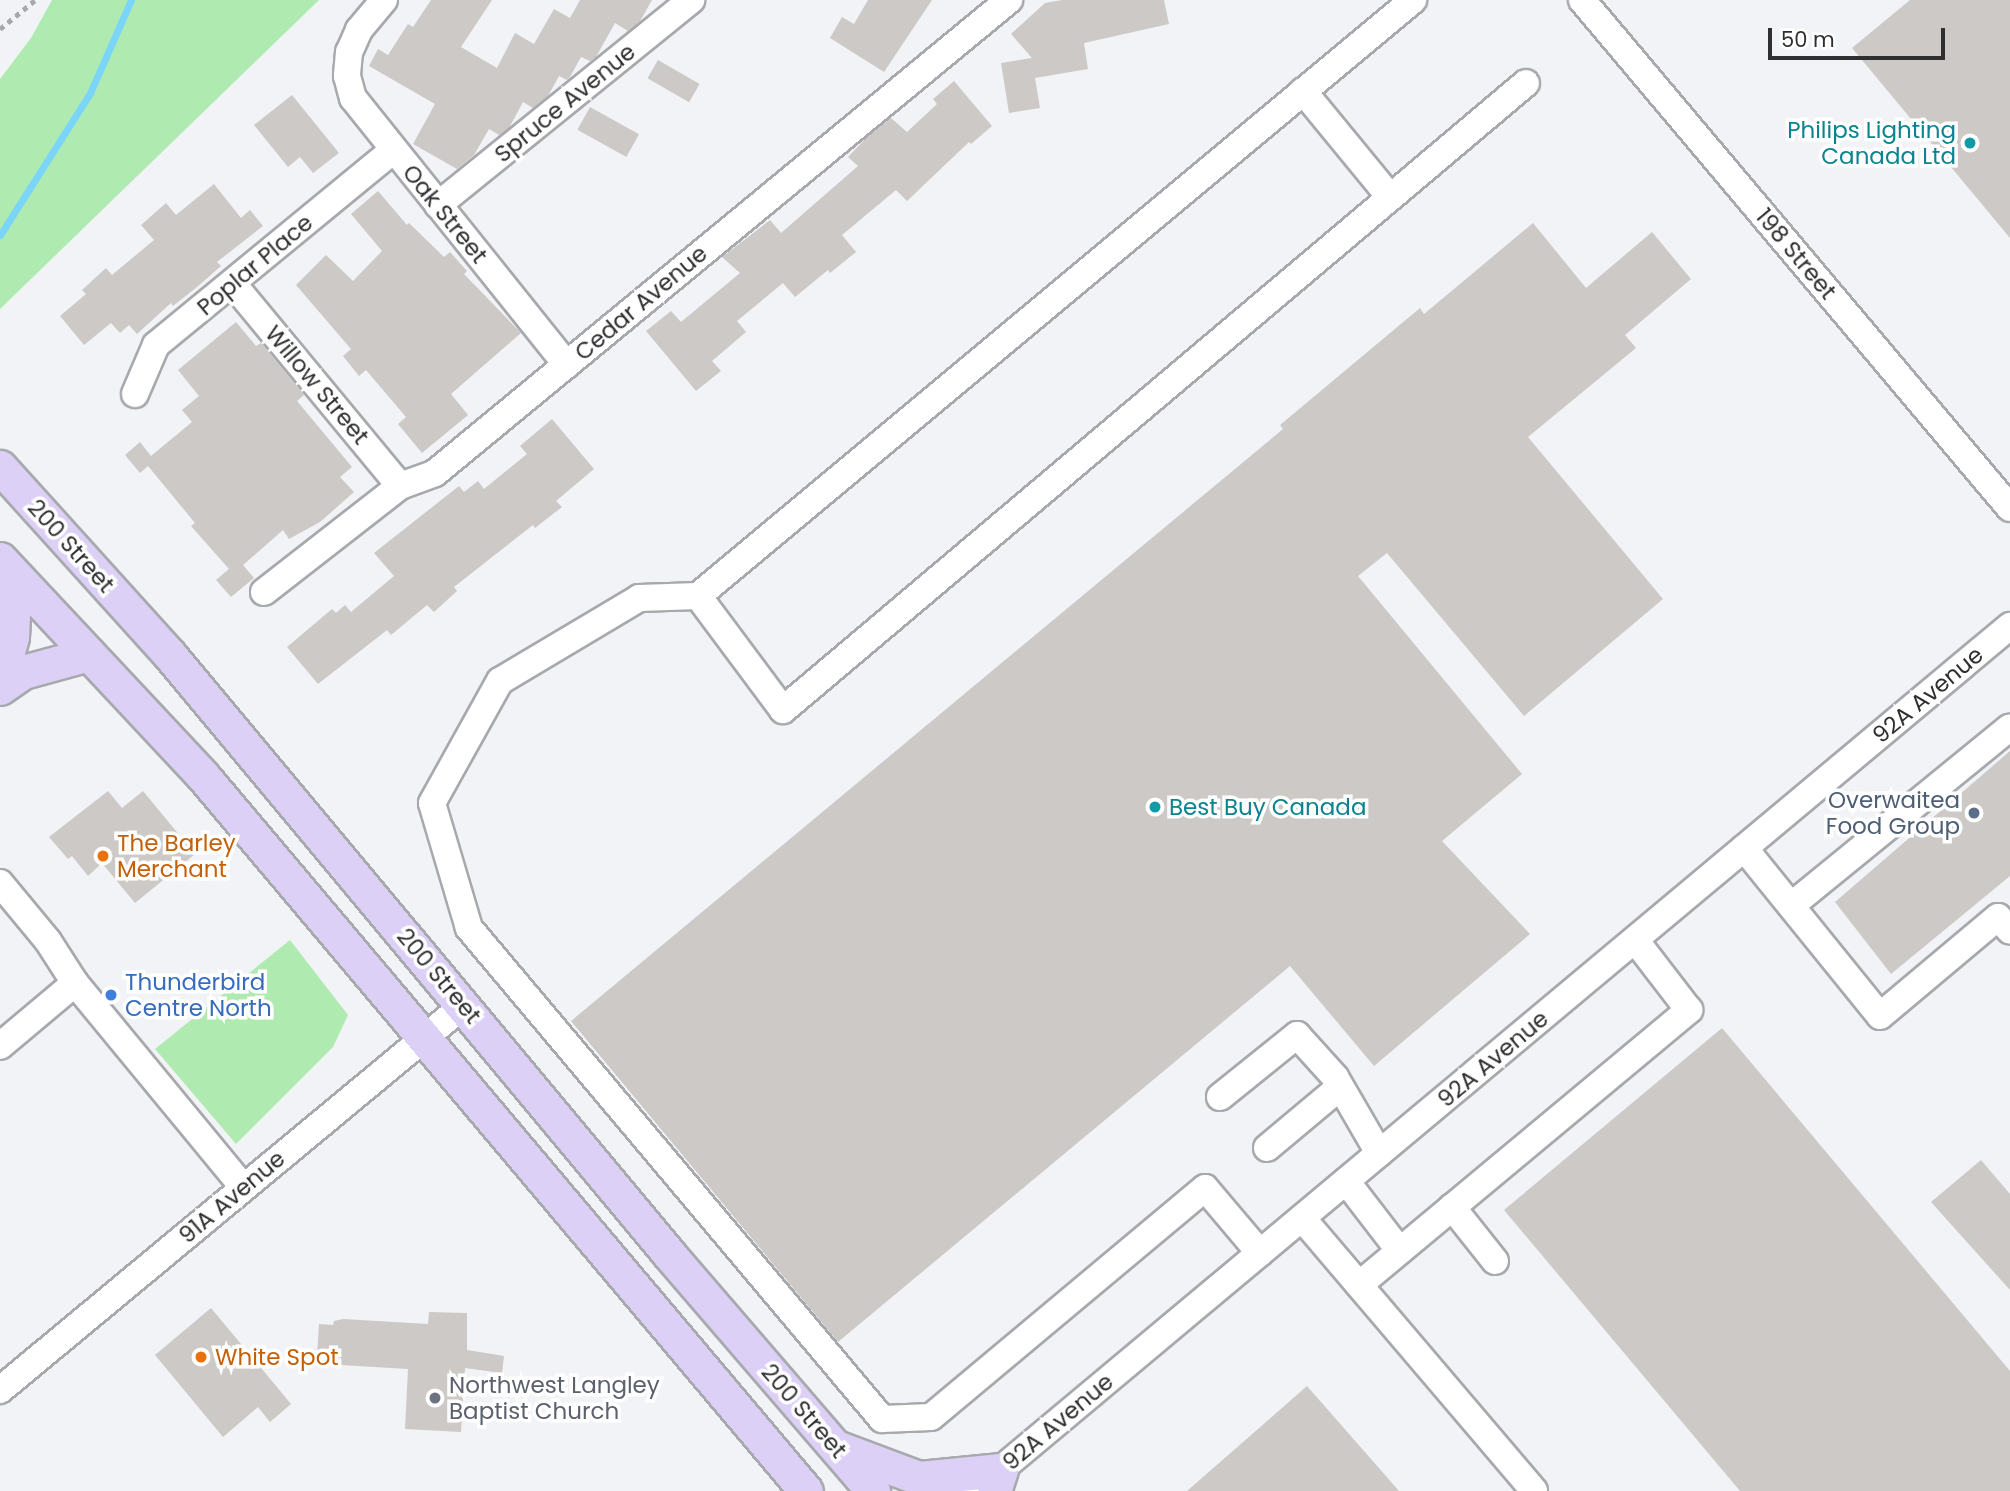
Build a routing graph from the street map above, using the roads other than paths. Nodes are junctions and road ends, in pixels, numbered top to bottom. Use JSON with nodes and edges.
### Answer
{"nodes":[{"id":1,"x":384,"y":0,"type":"edge"},
{"id":2,"x":691,"y":0,"type":"edge"},
{"id":3,"x":1009,"y":0,"type":"edge"},
{"id":4,"x":1413,"y":0,"type":"edge"},
{"id":5,"x":1582,"y":0,"type":"edge"},
{"id":6,"x":1525,"y":83,"type":"dead end"},
{"id":7,"x":1303,"y":91,"type":"junction"},
{"id":8,"x":393,"y":150,"type":"junction"},
{"id":9,"x":1390,"y":197,"type":"junction"},
{"id":10,"x":438,"y":205,"type":"junction"},
{"id":11,"x":233,"y":284,"type":"junction"},
{"id":12,"x":567,"y":365,"type":"junction"},
{"id":13,"x":135,"y":394,"type":"dead end"},
{"id":14,"x":0,"y":467,"type":"edge"},
{"id":15,"x":400,"y":486,"type":"junction"},
{"id":16,"x":2010,"y":508,"type":"edge"},
{"id":17,"x":7,"y":568,"type":"edge"},
{"id":18,"x":264,"y":592,"type":"dead end"},
{"id":19,"x":698,"y":596,"type":"junction"},
{"id":20,"x":2010,"y":626,"type":"edge"},
{"id":21,"x":89,"y":654,"type":"junction"},
{"id":22,"x":0,"y":682,"type":"edge"},
{"id":23,"x":0,"y":688,"type":"edge"},
{"id":24,"x":2010,"y":727,"type":"edge"},
{"id":25,"x":1744,"y":848,"type":"junction"},
{"id":26,"x":0,"y":883,"type":"edge"},
{"id":27,"x":1792,"y":905,"type":"junction"},
{"id":28,"x":2010,"y":931,"type":"edge"},
{"id":29,"x":1634,"y":940,"type":"junction"},
{"id":30,"x":75,"y":983,"type":"junction"},
{"id":31,"x":464,"y":1005,"type":"junction"},
{"id":32,"x":424,"y":1038,"type":"junction"},
{"id":33,"x":0,"y":1046,"type":"edge"},
{"id":34,"x":1340,"y":1087,"type":"junction"},
{"id":35,"x":1220,"y":1097,"type":"dead end"},
{"id":36,"x":1266,"y":1148,"type":"dead end"},
{"id":37,"x":1380,"y":1153,"type":"junction"},
{"id":38,"x":1346,"y":1181,"type":"junction"},
{"id":39,"x":243,"y":1187,"type":"junction"},
{"id":40,"x":1452,"y":1207,"type":"junction"},
{"id":41,"x":1302,"y":1218,"type":"junction"},
{"id":42,"x":1400,"y":1251,"type":"junction"},
{"id":43,"x":1260,"y":1253,"type":"junction"},
{"id":44,"x":1495,"y":1261,"type":"dead end"},
{"id":45,"x":1359,"y":1285,"type":"junction"},
{"id":46,"x":0,"y":1390,"type":"edge"},
{"id":47,"x":834,"y":1446,"type":"junction"},
{"id":48,"x":998,"y":1480,"type":"edge"},
{"id":49,"x":801,"y":1488,"type":"edge"},
{"id":50,"x":873,"y":1491,"type":"edge"},
{"id":51,"x":975,"y":1491,"type":"edge"},
{"id":52,"x":1534,"y":1491,"type":"edge"}],
"edges":[{"from":1,"to":8,"type":"street","name":"Oak Street"},
{"from":2,"to":10,"type":"street","name":"Spruce Avenue"},
{"from":3,"to":12,"type":"street","name":"Cedar Avenue"},
{"from":4,"to":7,"type":"street"},
{"from":5,"to":16,"type":"street","name":"198 Street"},
{"from":6,"to":9,"type":"street"},
{"from":7,"to":9,"type":"street"},
{"from":7,"to":19,"type":"street"},
{"from":8,"to":10,"type":"street","name":"Oak Street"},
{"from":8,"to":11,"type":"street","name":"Poplar Place"},
{"from":9,"to":19,"type":"street"},
{"from":10,"to":12,"type":"street","name":"Oak Street"},
{"from":11,"to":13,"type":"street","name":"Poplar Place"},
{"from":11,"to":15,"type":"street","name":"Willow Street"},
{"from":12,"to":15,"type":"street","name":"Cedar Avenue"},
{"from":14,"to":31,"type":"main road","name":"200 Street"},
{"from":15,"to":18,"type":"street","name":"Cedar Avenue"},
{"from":17,"to":21,"type":"main road"},
{"from":17,"to":22,"type":"main road"},
{"from":19,"to":43,"type":"street"},
{"from":20,"to":25,"type":"street","name":"92A Avenue"},
{"from":21,"to":23,"type":"main road"},
{"from":21,"to":32,"type":"main road"},
{"from":24,"to":27,"type":"street"},
{"from":25,"to":27,"type":"street"},
{"from":25,"to":29,"type":"street","name":"92A Avenue"},
{"from":26,"to":30,"type":"street"},
{"from":27,"to":28,"type":"street"},
{"from":29,"to":37,"type":"street","name":"92A Avenue"},
{"from":29,"to":40,"type":"street"},
{"from":30,"to":33,"type":"street"},
{"from":30,"to":39,"type":"street"},
{"from":31,"to":32,"type":"street","name":"91A Avenue"},
{"from":31,"to":47,"type":"main road","name":"200 Street"},
{"from":32,"to":39,"type":"street","name":"91A Avenue"},
{"from":32,"to":49,"type":"main road"},
{"from":34,"to":35,"type":"street"},
{"from":34,"to":36,"type":"street"},
{"from":34,"to":37,"type":"street"},
{"from":37,"to":38,"type":"street","name":"92A Avenue"},
{"from":38,"to":41,"type":"street","name":"92A Avenue"},
{"from":38,"to":42,"type":"street"},
{"from":39,"to":46,"type":"street","name":"91A Avenue"},
{"from":40,"to":42,"type":"street"},
{"from":40,"to":44,"type":"street"},
{"from":41,"to":43,"type":"street","name":"92A Avenue"},
{"from":41,"to":45,"type":"street"},
{"from":42,"to":45,"type":"street"},
{"from":43,"to":48,"type":"street","name":"92A Avenue"},
{"from":45,"to":52,"type":"street"},
{"from":47,"to":48,"type":"main road"},
{"from":47,"to":50,"type":"main road","name":"200 Street"},
{"from":48,"to":51,"type":"street","name":"92A Avenue"}]}
